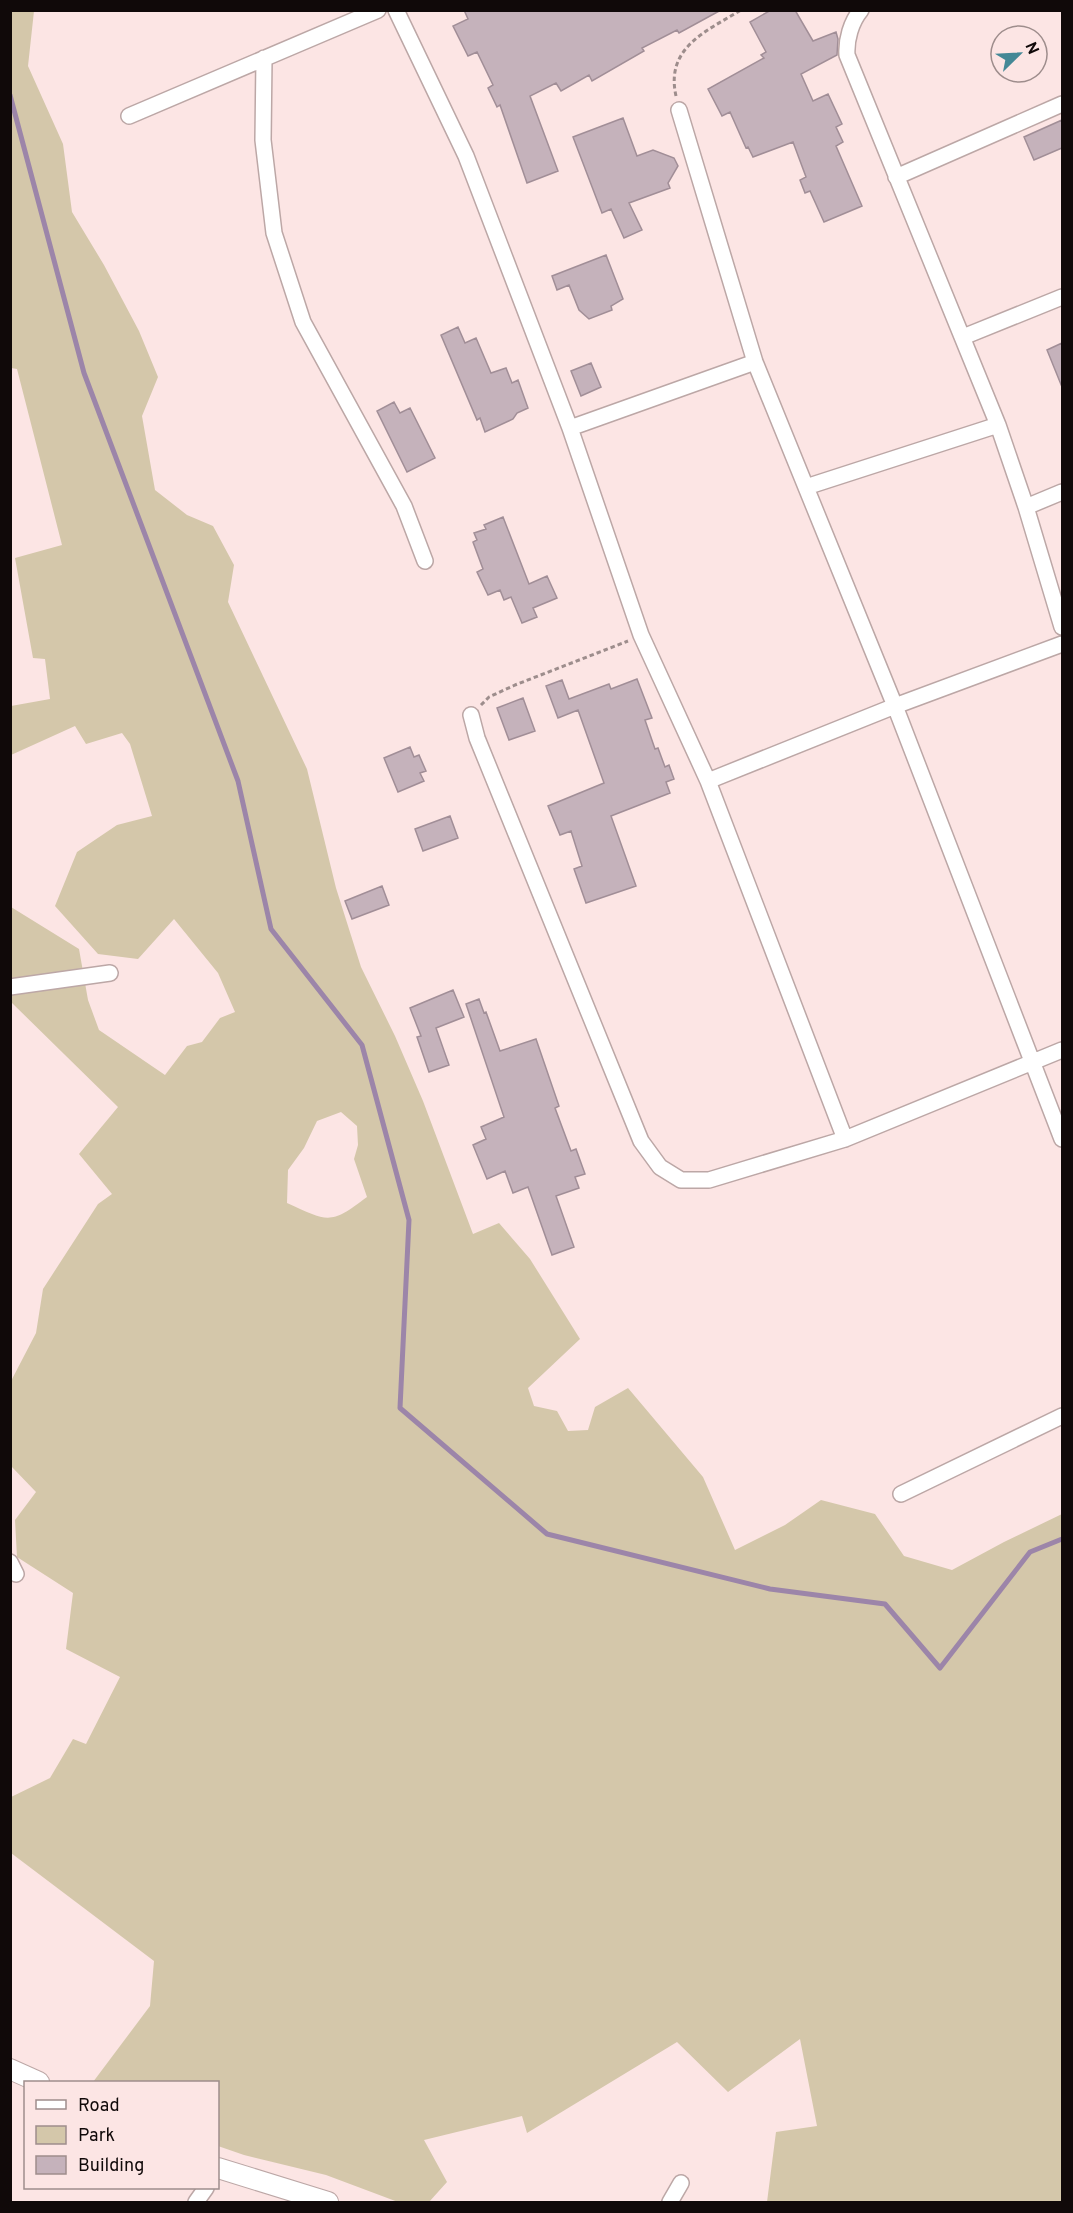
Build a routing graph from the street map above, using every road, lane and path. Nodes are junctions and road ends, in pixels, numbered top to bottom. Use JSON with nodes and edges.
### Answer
{"nodes":[{"id":1,"x":378,"y":10,"type":"edge"},
{"id":2,"x":396,"y":10,"type":"edge"},
{"id":3,"x":741,"y":10,"type":"edge"},
{"id":4,"x":861,"y":10,"type":"edge"},
{"id":5,"x":264,"y":58,"type":"junction"},
{"id":6,"x":1062,"y":104,"type":"edge"},
{"id":7,"x":679,"y":110,"type":"joint"},
{"id":8,"x":129,"y":116,"type":"dead end"},
{"id":9,"x":896,"y":177,"type":"junction"},
{"id":10,"x":1062,"y":297,"type":"edge"},
{"id":11,"x":963,"y":337,"type":"junction"},
{"id":12,"x":755,"y":362,"type":"junction"},
{"id":13,"x":998,"y":424,"type":"junction"},
{"id":14,"x":570,"y":428,"type":"junction"},
{"id":15,"x":806,"y":487,"type":"junction"},
{"id":16,"x":1062,"y":492,"type":"edge"},
{"id":17,"x":1026,"y":507,"type":"junction"},
{"id":18,"x":425,"y":561,"type":"dead end"},
{"id":19,"x":1062,"y":627,"type":"edge"},
{"id":20,"x":641,"y":635,"type":"junction"},
{"id":21,"x":1062,"y":644,"type":"edge"},
{"id":22,"x":895,"y":706,"type":"junction"},
{"id":23,"x":471,"y":715,"type":"joint"},
{"id":24,"x":708,"y":781,"type":"junction"},
{"id":25,"x":110,"y":973,"type":"dead end"},
{"id":26,"x":10,"y":987,"type":"edge"},
{"id":27,"x":1062,"y":1050,"type":"edge"},
{"id":28,"x":1032,"y":1063,"type":"junction"},
{"id":29,"x":844,"y":1139,"type":"junction"},
{"id":30,"x":1062,"y":1139,"type":"edge"},
{"id":31,"x":1062,"y":1416,"type":"edge"},
{"id":32,"x":901,"y":1494,"type":"dead end"},
{"id":33,"x":10,"y":2069,"type":"edge"},
{"id":34,"x":37,"y":2081,"type":"edge"},
{"id":35,"x":219,"y":2169,"type":"edge"},
{"id":36,"x":681,"y":2183,"type":"dead end"},
{"id":37,"x":205,"y":2189,"type":"edge"},
{"id":38,"x":196,"y":2202,"type":"edge"},
{"id":39,"x":328,"y":2202,"type":"edge"},
{"id":40,"x":670,"y":2202,"type":"edge"}],
"edges":[{"from":1,"to":5,"type":"street"},
{"from":2,"to":14,"type":"street"},
{"from":3,"to":7,"type":"path"},
{"from":4,"to":9,"type":"street"},
{"from":5,"to":8,"type":"street"},
{"from":5,"to":18,"type":"street"},
{"from":6,"to":9,"type":"street"},
{"from":7,"to":12,"type":"street"},
{"from":9,"to":11,"type":"street"},
{"from":10,"to":11,"type":"street"},
{"from":11,"to":13,"type":"street"},
{"from":12,"to":14,"type":"street"},
{"from":12,"to":15,"type":"street"},
{"from":13,"to":15,"type":"street"},
{"from":13,"to":17,"type":"street"},
{"from":14,"to":20,"type":"street"},
{"from":15,"to":22,"type":"street"},
{"from":16,"to":17,"type":"street"},
{"from":17,"to":19,"type":"street"},
{"from":20,"to":23,"type":"path"},
{"from":20,"to":24,"type":"street"},
{"from":21,"to":22,"type":"street"},
{"from":22,"to":24,"type":"street"},
{"from":22,"to":28,"type":"street"},
{"from":23,"to":29,"type":"street"},
{"from":24,"to":29,"type":"street"},
{"from":25,"to":26,"type":"street"},
{"from":27,"to":28,"type":"street"},
{"from":28,"to":29,"type":"street"},
{"from":28,"to":30,"type":"street"},
{"from":31,"to":32,"type":"street"},
{"from":33,"to":34,"type":"street"},
{"from":35,"to":39,"type":"street"},
{"from":36,"to":40,"type":"street"},
{"from":37,"to":38,"type":"street"}]}
